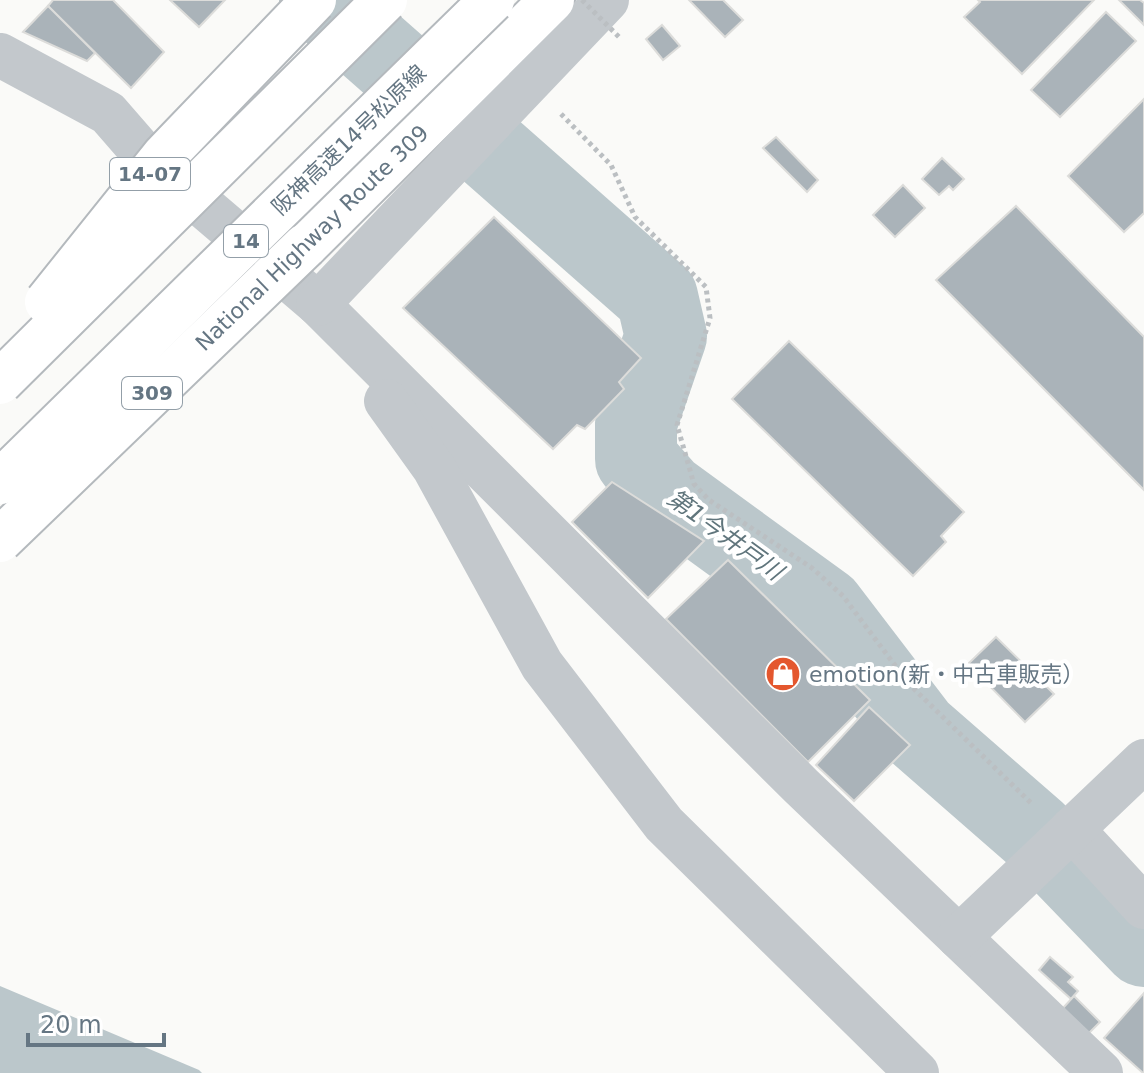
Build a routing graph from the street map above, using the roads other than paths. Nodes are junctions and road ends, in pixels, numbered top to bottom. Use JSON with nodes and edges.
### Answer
{"nodes":[{"id":1,"x":303,"y":0,"type":"edge"},
{"id":2,"x":314,"y":0,"type":"edge"},
{"id":3,"x":334,"y":0,"type":"edge"},
{"id":4,"x":385,"y":0,"type":"edge"},
{"id":5,"x":492,"y":0,"type":"edge"},
{"id":6,"x":552,"y":0,"type":"edge"},
{"id":7,"x":613,"y":18,"type":"edge"},
{"id":8,"x":0,"y":55,"type":"edge"},
{"id":9,"x":148,"y":159,"type":"junction"},
{"id":10,"x":318,"y":304,"type":"junction"},
{"id":11,"x":0,"y":340,"type":"edge"},
{"id":12,"x":0,"y":360,"type":"edge"},
{"id":13,"x":0,"y":382,"type":"edge"},
{"id":14,"x":0,"y":482,"type":"edge"},
{"id":15,"x":0,"y":540,"type":"edge"},
{"id":16,"x":1144,"y":761,"type":"edge"},
{"id":17,"x":1066,"y":835,"type":"junction"},
{"id":18,"x":1144,"y":907,"type":"edge"},
{"id":19,"x":960,"y":936,"type":"junction"},
{"id":20,"x":917,"y":1073,"type":"edge"},
{"id":21,"x":1101,"y":1073,"type":"edge"}],
"edges":[{"from":1,"to":9,"type":"street"},
{"from":2,"to":12,"type":"highway","number":"14-07","bridge":true},
{"from":3,"to":11,"type":"highway","bridge":true},
{"from":4,"to":13,"type":"highway","bridge":true},
{"from":5,"to":14,"type":"highway","name":"阪神高速14号松原線","number":"14","bridge":true},
{"from":6,"to":15,"type":"highway","name":"National Highway Route 309","number":"309","bridge":true},
{"from":7,"to":10,"type":"street"},
{"from":8,"to":9,"type":"street"},
{"from":9,"to":10,"type":"street"},
{"from":10,"to":19,"type":"street"},
{"from":10,"to":20,"type":"street"},
{"from":16,"to":17,"type":"street"},
{"from":17,"to":18,"type":"street"},
{"from":17,"to":19,"type":"street"},
{"from":19,"to":21,"type":"street"}]}
